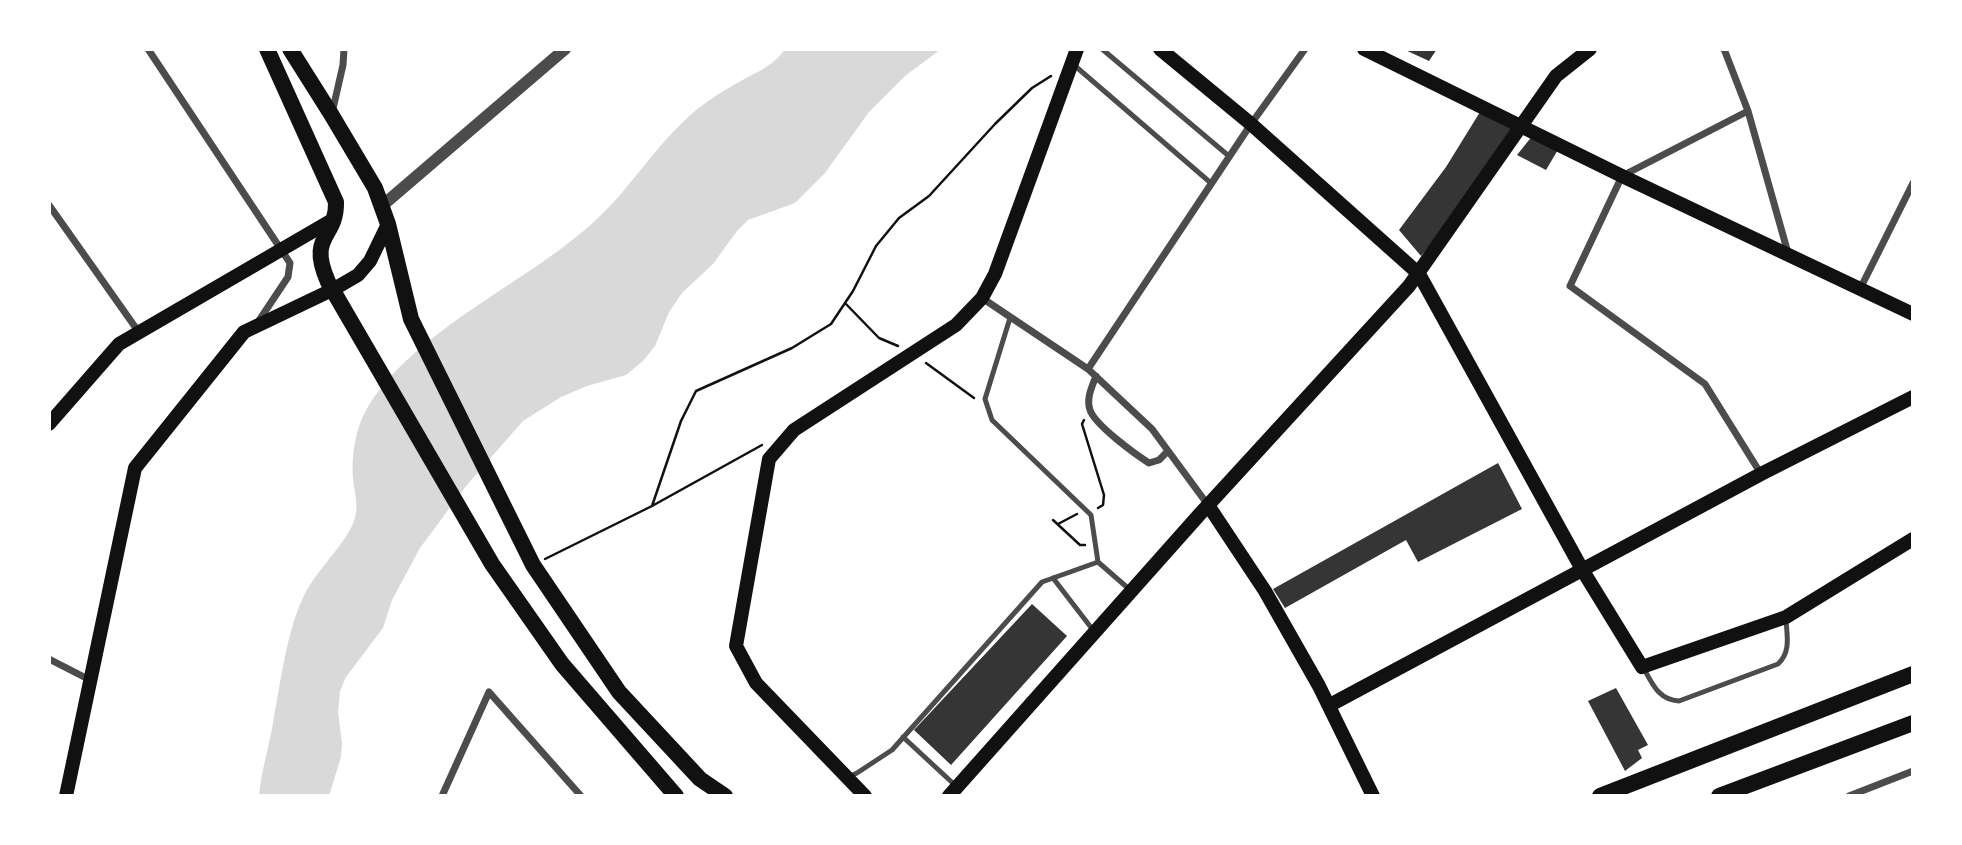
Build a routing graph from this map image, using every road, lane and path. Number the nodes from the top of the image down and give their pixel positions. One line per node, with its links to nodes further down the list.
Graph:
1 (148, 49): 25 (street)
2 (267, 49): 23 (main road)
3 (290, 49): 14 (main road)
4 (344, 49): 14 (street)
5 (565, 49): 22 (street)
6 (1102, 49): 17 (lane)
7 (1160, 49): 15 (main road)
8 (1305, 49): 15 (street)
9 (1364, 49): 16 (main road)
10 (1590, 49): 16 (main road)
11 (1724, 49): 13 (street)
12 (1074, 56): 20 (lane); 30 (main road); 31 (path)
13 (1748, 111): 18 (street); 26 (street)
14 (331, 114): 22 (main road)
15 (1251, 124): 17 (street); 27 (main road)
16 (1521, 127): 18 (main road); 27 (main road)
17 (1230, 157): 20 (street)
18 (1622, 176): 26 (main road); 45 (street)
19 (1913, 183): 29 (street)
20 (1212, 184): 37 (street)
21 (49, 205): 35 (street)
22 (383, 205): 24 (main road)
23 (334, 219): 25 (main road); 28 (main road)
24 (388, 224): 28 (main road); 74 (main road)
25 (281, 248): 34 (street); 35 (main road)
26 (1789, 257): 29 (main road)
27 (1419, 274): 46 (main road); 55 (main road)
28 (334, 289): 34 (main road); 73 (main road)
29 (1859, 289): 32 (main road)
30 (982, 299): 33 (street); 36 (main road)
31 (845, 303): 36 (path); 47 (path)
32 (1913, 314)
33 (1010, 318): 37 (street); 40 (lane)
34 (256, 326): 63 (main road)
35 (138, 331): 42 (main road)
36 (915, 351): 40 (path); 43 (main road)
37 (1088, 369): 38 (street)
38 (1096, 376): 41 (street); 44 (street)
39 (1913, 397): 45 (main road)
40 (988, 409): 48 (lane)
41 (1090, 411): 44 (street); 48 (path)
42 (49, 424)
43 (784, 442): 47 (path); 68 (main road)
44 (1168, 451): 46 (street)
45 (1761, 474): 55 (main road)
46 (1208, 505): 57 (main road); 64 (main road)
47 (652, 506): 53 (path)
48 (1087, 511): 50 (path); 52 (lane)
49 (1053, 520): 50 (path)
50 (1058, 524): 52 (path)
51 (1913, 539): 58 (main road)
52 (1095, 544): 54 (lane)
53 (561, 550)
54 (1098, 562): 56 (lane); 57 (lane)
55 (1583, 571): 61 (main road); 64 (main road)
56 (1053, 578): 59 (lane); 66 (lane)
57 (1132, 591): 59 (main road)
58 (1786, 617): 61 (main road); 61 (lane)
59 (1095, 632): 69 (main road)
60 (49, 659): 63 (street)
61 (1642, 667)
62 (1913, 674): 77 (main road)
63 (91, 680): 70 (main road)
64 (1330, 705): 76 (main road)
65 (1913, 723): 78 (main road)
66 (903, 737): 68 (lane); 69 (lane)
67 (1913, 771): 79 (street)
68 (847, 777): 75 (main road)
69 (953, 791)
70 (66, 796)
71 (442, 796): 72 (street)
72 (581, 796)
73 (676, 796)
74 (725, 796)
75 (865, 796)
76 (1373, 796)
77 (1600, 796)
78 (1719, 796)
79 (1849, 796)

